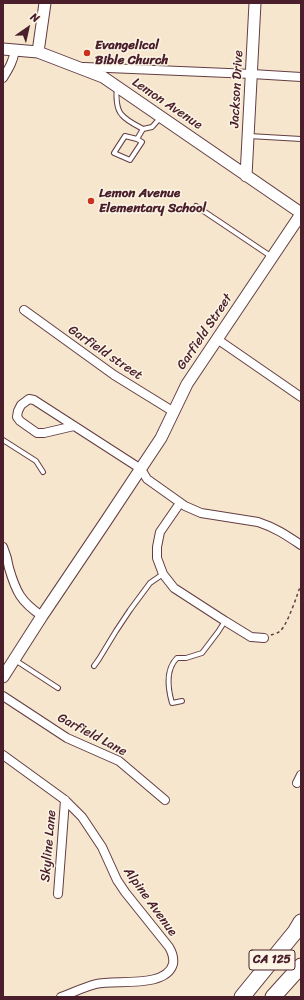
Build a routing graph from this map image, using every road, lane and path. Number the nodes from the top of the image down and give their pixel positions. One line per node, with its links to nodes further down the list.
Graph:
1 (45, 3): 5 (street)
2 (255, 3): 7 (street, Jackson Drive)
3 (3, 49): 4 (street, Lemon Avenue)
4 (15, 50): 5 (street, Lemon Avenue); 9 (street)
5 (38, 52): 6 (street, Lemon Avenue)
6 (77, 67): 7 (street); 10 (street, Lemon Avenue)
7 (252, 74): 8 (street); 13 (street, Jackson Drive)
8 (301, 77)
9 (3, 78)
10 (117, 87): 11 (street, Lemon Avenue); 12 (lane)
11 (160, 117): 12 (lane); 16 (street, Lemon Avenue)
12 (143, 129): 14 (lane)
13 (248, 136): 15 (lane); 16 (street, Jackson Drive)
14 (137, 139): 14 (lane)
15 (301, 139)
16 (246, 176): 18 (street, Lemon Avenue)
17 (196, 206): 19 (lane)
18 (301, 214): 19 (street, Garfield Street)
19 (272, 257): 21 (street, Garfield Street)
20 (24, 310): 23 (street, Garfield street)
21 (217, 339): 22 (street); 23 (street, Garfield Street)
22 (301, 397)
23 (174, 412): 26 (street, Garfield Street)
24 (74, 426): 24 (street); 26 (street)
25 (3, 440): 27 (lane)
26 (141, 469): 28 (street); 33 (street, Garfield Street)
27 (43, 472)
28 (180, 502): 29 (street); 31 (street)
29 (301, 545)
30 (3, 547): 33 (street)
31 (163, 574): 34 (street); 37 (lane)
32 (301, 584): 35 (path)
33 (42, 616): 36 (street, Garfield Street)
34 (224, 621): 35 (street); 41 (lane)
35 (264, 638)
36 (15, 659): 38 (street, Garfield Street); 39 (lane)
37 (94, 666)
38 (3, 677)
39 (58, 688)
40 (3, 696): 46 (street, Garfield Lane)
41 (182, 701)
42 (3, 755): 45 (street, Alpine Avenue)
43 (301, 775): 44 (street)
44 (297, 783)
45 (65, 800): 47 (street, Skyline Lane); 50 (street, Alpine Avenue)
46 (165, 800)
47 (58, 894)
48 (301, 922): 51 (highway, CA 125)
49 (301, 966): 52 (highway, CA 125)
50 (61, 997)
51 (242, 997)
52 (273, 997)

